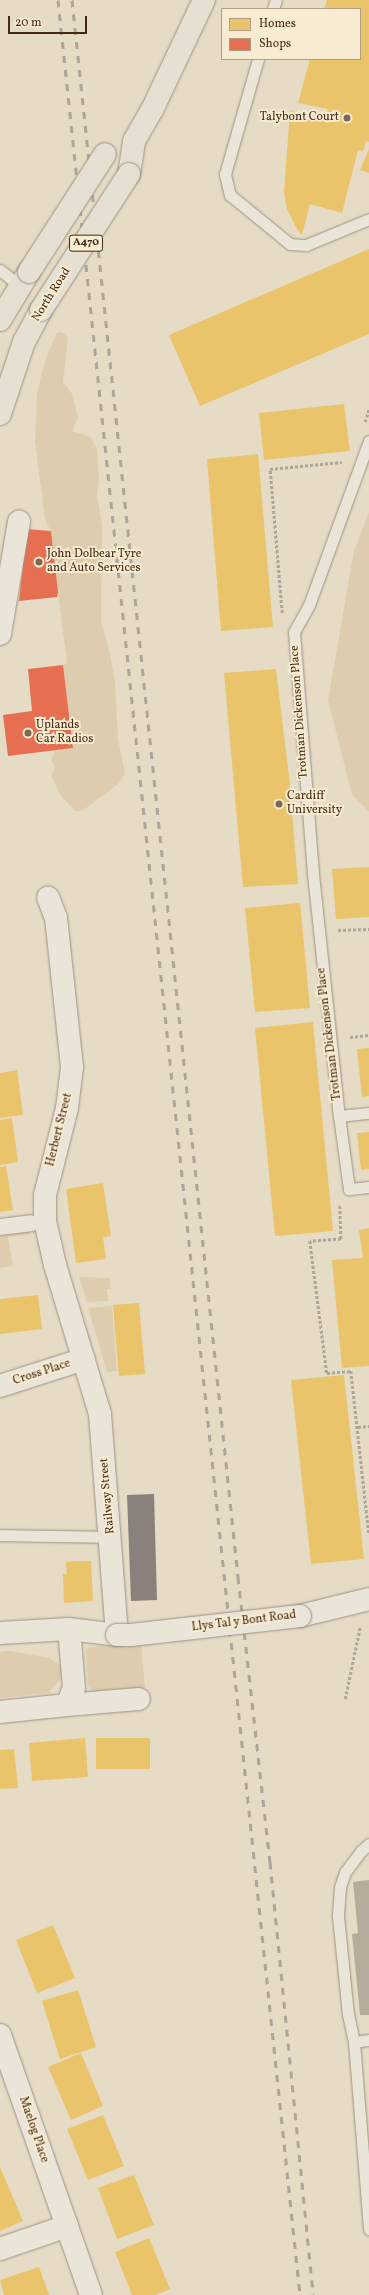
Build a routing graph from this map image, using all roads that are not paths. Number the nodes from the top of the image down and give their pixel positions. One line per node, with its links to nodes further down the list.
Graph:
1 (204, 0): 3 (main road, North Road / A470)
2 (258, 60): 4 (lane)
3 (134, 141): 6 (main road, A470, bridge); 8 (main road, North Road / A470, bridge)
4 (369, 220)
5 (0, 270): 6 (lane)
6 (25, 279): 7 (main road, A470)
7 (0, 320)
8 (0, 414)
9 (369, 441): 14 (lane, Trotman Dickenson Place)
10 (19, 522): 11 (street)
11 (1, 620)
12 (48, 897): 18 (street, Herbert Street)
13 (369, 1113): 14 (lane, Trotman Dickenson Place)
14 (339, 1116): 15 (lane, Trotman Dickenson Place)
15 (369, 1186)
16 (31, 1223): 17 (street)
17 (0, 1227)
18 (84, 1359): 19 (street, Cross Place); 21 (street, Railway Street)
19 (0, 1386)
20 (0, 1535): 21 (lane)
21 (111, 1537): 25 (street, Railway Street)
22 (368, 1600): 25 (street, Llys Tal y Bont Road, bridge)
23 (69, 1629): 24 (street, Llys Tal y Bont Road); 25 (street, Llys Tal y Bont Road); 27 (street)
24 (0, 1633)
25 (117, 1635)
26 (139, 1699): 27 (street)
27 (67, 1706): 28 (street)
28 (0, 1712)
29 (369, 1844): 32 (lane)
30 (0, 2035): 33 (street, Maelog Place)
31 (369, 2040): 32 (lane)
32 (354, 2042): 34 (lane)
33 (67, 2226): 35 (street); 36 (street, Maelog Place)
34 (369, 2229)
35 (0, 2249)
36 (91, 2295)

